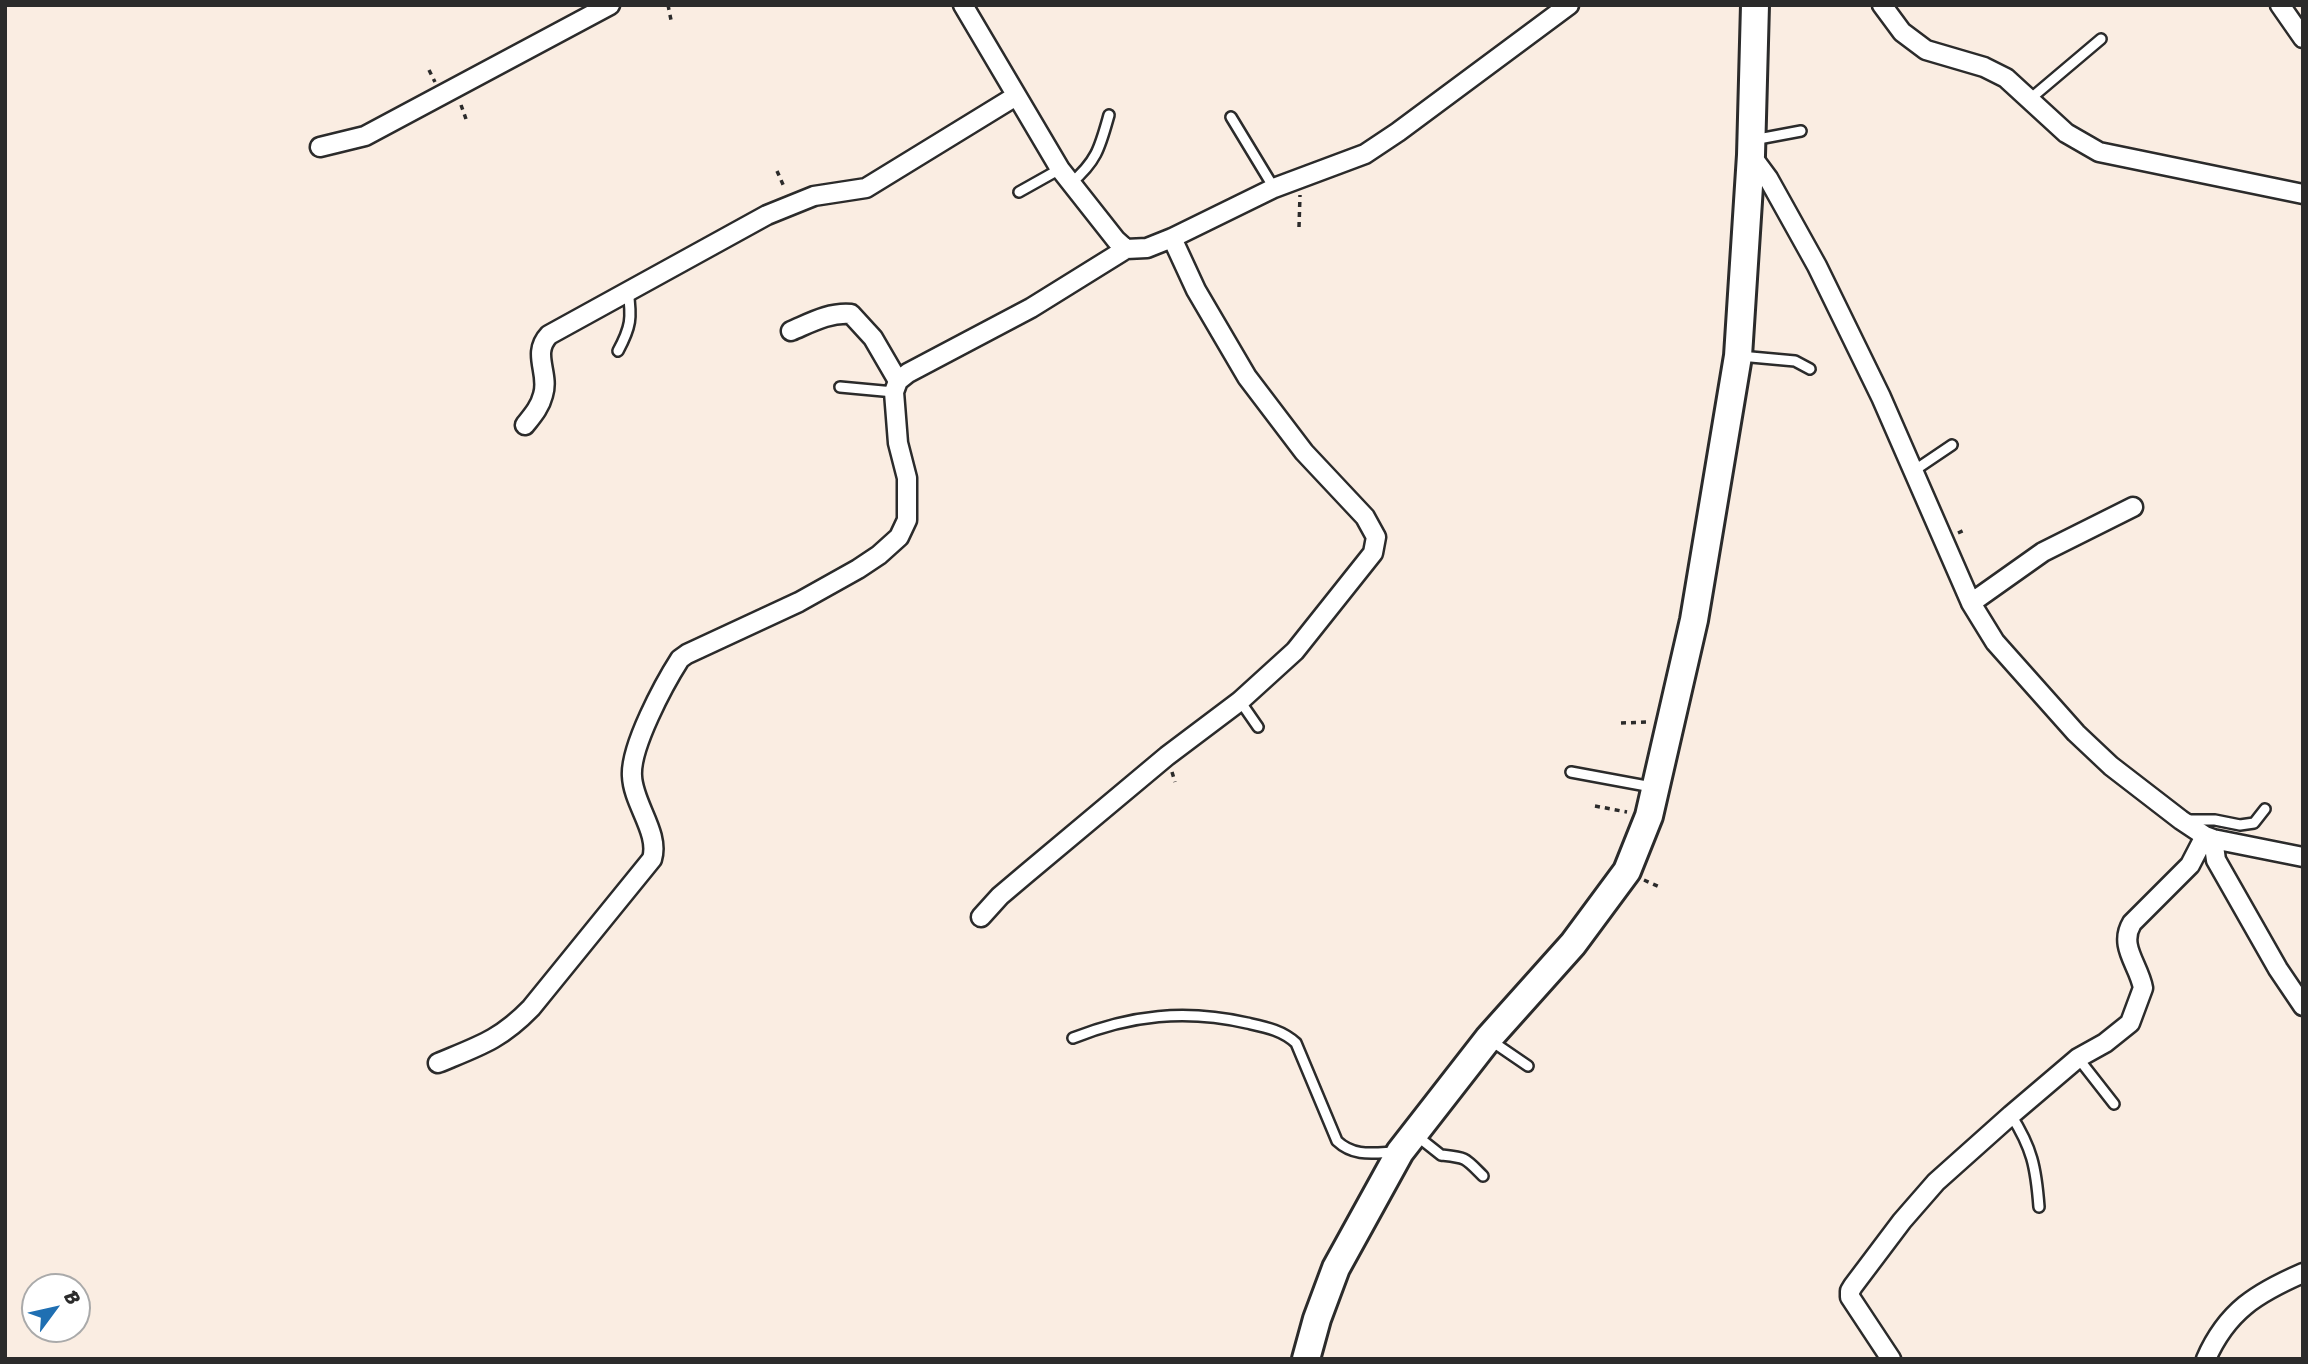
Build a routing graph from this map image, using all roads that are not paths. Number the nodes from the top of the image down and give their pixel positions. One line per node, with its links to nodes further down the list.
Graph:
1 (610, 5): 14 (street)
2 (963, 5): 9 (street)
3 (1569, 5): 17 (street)
4 (1755, 5): 15 (street)
5 (1882, 5): 10 (street)
6 (2280, 5): 7 (street)
7 (2303, 38)
8 (2101, 39): 10 (lane)
9 (1016, 96): 16 (street); 22 (street)
10 (2030, 99): 19 (street)
11 (1109, 115): 16 (lane)
12 (1231, 117): 17 (lane)
13 (1801, 131): 15 (lane)
14 (320, 147)
15 (1751, 148): 25 (street); 31 (street)
16 (1066, 176): 18 (lane); 21 (street)
17 (1273, 188): 20 (street)
18 (1019, 192)
19 (2303, 194)
20 (1172, 238): 21 (street); 34 (street)
21 (1126, 248): 28 (street)
22 (627, 290): 24 (lane); 29 (street)
23 (791, 331): 28 (street)
24 (618, 351)
25 (1738, 356): 26 (lane); 37 (street)
26 (1810, 369)
27 (840, 387): 28 (lane)
28 (896, 387): 47 (street)
29 (525, 425)
30 (1952, 445): 31 (lane)
31 (1912, 472): 33 (street)
32 (2133, 507): 33 (street)
33 (1971, 603): 39 (street)
34 (1240, 702): 35 (lane); 42 (street)
35 (1258, 727)
36 (1571, 772): 37 (lane)
37 (1657, 788): 45 (street)
38 (2265, 809): 39 (lane)
39 (2181, 820): 40 (street)
40 (2209, 837): 41 (street); 43 (street); 46 (street)
41 (2303, 857)
42 (981, 917)
43 (2303, 1006)
44 (1073, 1038): 51 (lane)
45 (1488, 1039): 48 (lane); 51 (street)
46 (2078, 1058): 49 (lane); 50 (street)
47 (438, 1063)
48 (1528, 1066)
49 (2114, 1104)
50 (2011, 1115): 53 (lane); 56 (street)
51 (1406, 1142): 52 (lane); 55 (street)
52 (1483, 1176)
53 (2039, 1207)
54 (2303, 1273): 57 (street)
55 (1306, 1359)
56 (1891, 1359)
57 (2206, 1359)

